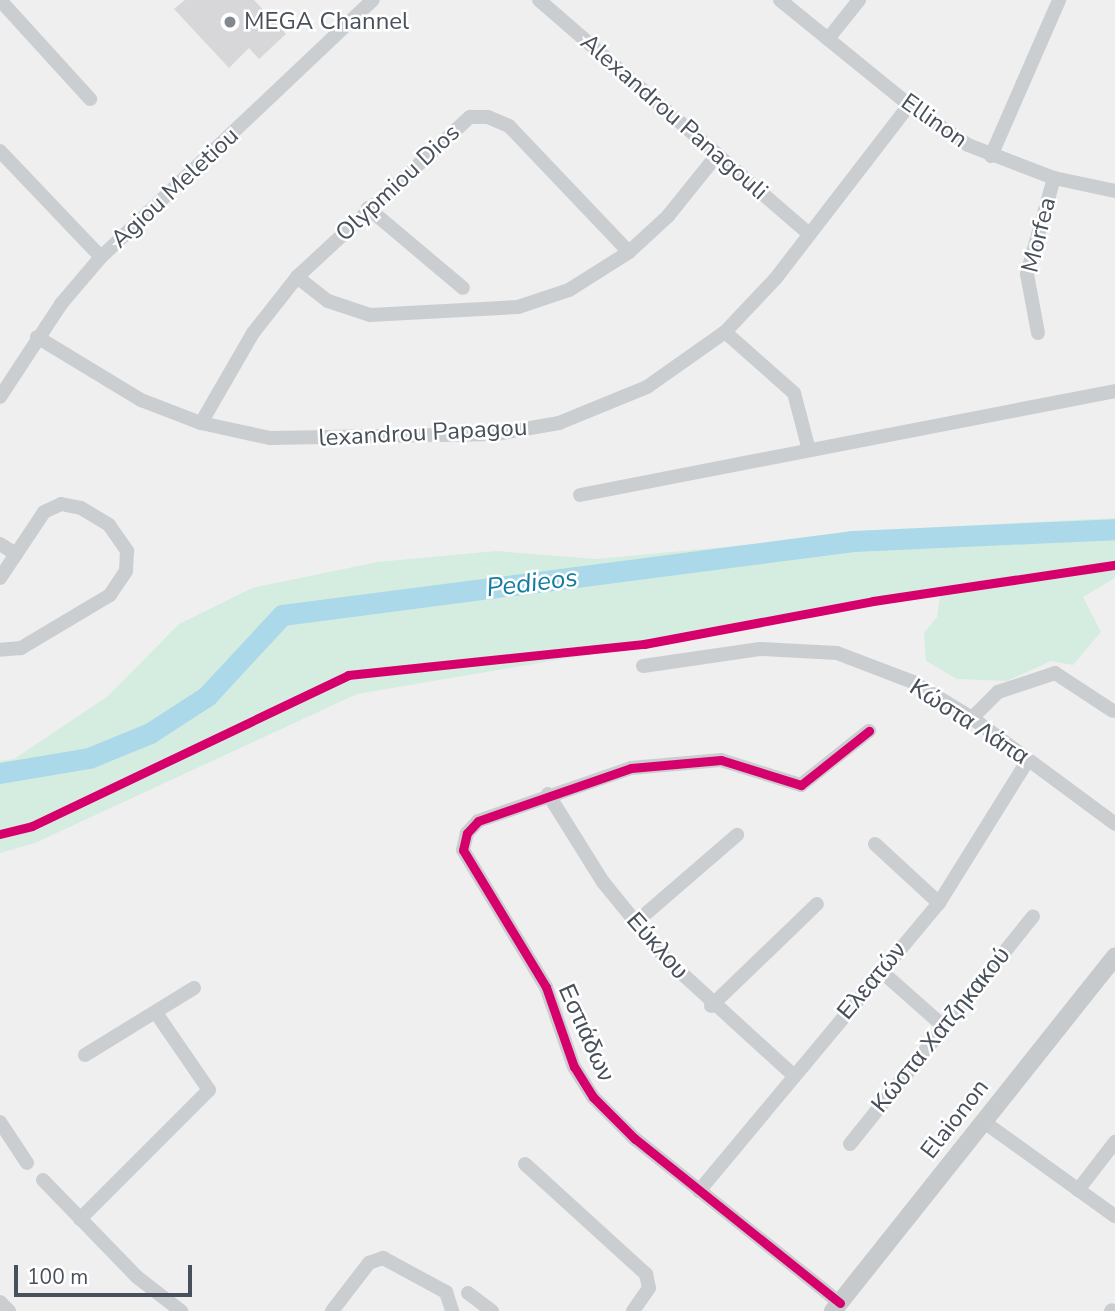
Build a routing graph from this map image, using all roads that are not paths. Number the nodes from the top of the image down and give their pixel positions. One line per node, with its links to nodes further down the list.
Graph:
1 (0, 0): 8 (street)
2 (373, 0): 18 (street, Agiou Meletiou)
3 (539, 0): 11 (street, Alexandrou Panagouli)
4 (780, 0): 7 (street, Ellinon)
5 (859, 0): 7 (street)
6 (1059, 0): 12 (street)
7 (828, 38): 9 (street, Ellinon)
8 (90, 99)
9 (909, 105): 12 (street, Ellinon); 16 (street, lexandrou Papagou)
10 (0, 151): 18 (street)
11 (717, 155): 16 (street, Alexandrou Panagouli); 17 (street)
12 (991, 156): 13 (street, Ellinon)
13 (1054, 178): 14 (street, Ellinon); 22 (street, Morfea)
14 (1115, 191)
15 (368, 208): 17 (street, Olypmiou Dios); 19 (street, Olypmiou Dios); 20 (street)
16 (809, 234): 21 (street, lexandrou Papagou)
17 (629, 252): 19 (street)
18 (101, 257): 23 (street, Agiou Meletiou)
19 (297, 277): 26 (street, Olypmiou Dios)
20 (463, 288)
21 (725, 332): 26 (street, lexandrou Papagou); 27 (street)
22 (1038, 333)
23 (37, 337): 25 (street, Agiou Meletiou); 26 (street, lexandrou Papagou)
24 (1115, 391): 27 (street)
25 (0, 397)
26 (201, 423)
27 (809, 450): 28 (street)
28 (580, 495)
29 (0, 544): 30 (street)
30 (16, 554): 31 (street); 32 (street)
31 (0, 578)
32 (0, 650)
33 (643, 666): 35 (street, Κώστα Λάπα)
34 (1113, 711): 35 (street)
35 (972, 718): 37 (street, Κώστα Λάπα)
36 (869, 731): 38 (street, Εστιάδων)
37 (1028, 760): 39 (street, Κώστα Λάπα); 42 (street, Ελεατών)
38 (548, 794): 45 (street, Εύκλου); 62 (street, Εστιάδων)
39 (1115, 824)
40 (737, 835): 45 (street)
41 (875, 844): 42 (street)
42 (939, 903): 47 (street, Ελεατών)
43 (817, 904): 49 (street)
44 (1032, 916): 51 (street, Κώστα Χατζηκακού)
45 (635, 923): 49 (street, Εύκλου)
46 (1115, 957): 55 (main road, Elaionon)
47 (881, 971): 51 (street); 53 (street, Ελεατών)
48 (194, 988): 50 (street)
49 (711, 1006): 53 (street, Εύκλου)
50 (156, 1013): 52 (street); 64 (street)
51 (942, 1025): 57 (street, Κώστα Χατζηκακού)
52 (85, 1055)
53 (793, 1075): 62 (street, Ελεατών)
54 (0, 1122): 58 (street)
55 (984, 1122): 61 (street); 67 (main road, Elaionon)
56 (1115, 1142): 61 (street)
57 (850, 1144)
58 (27, 1163)
59 (525, 1164): 73 (street)
60 (43, 1180): 64 (street)
61 (1078, 1190): 63 (street)
62 (699, 1191): 67 (street, Εστιάδων)
63 (1115, 1216)
64 (80, 1219): 70 (street)
65 (468, 1293): 72 (street)
66 (0, 1302): 69 (street)
67 (837, 1307)
68 (453, 1309): 71 (street)
69 (9, 1311)
70 (181, 1311)
71 (332, 1311)
72 (492, 1311)
73 (633, 1311)

